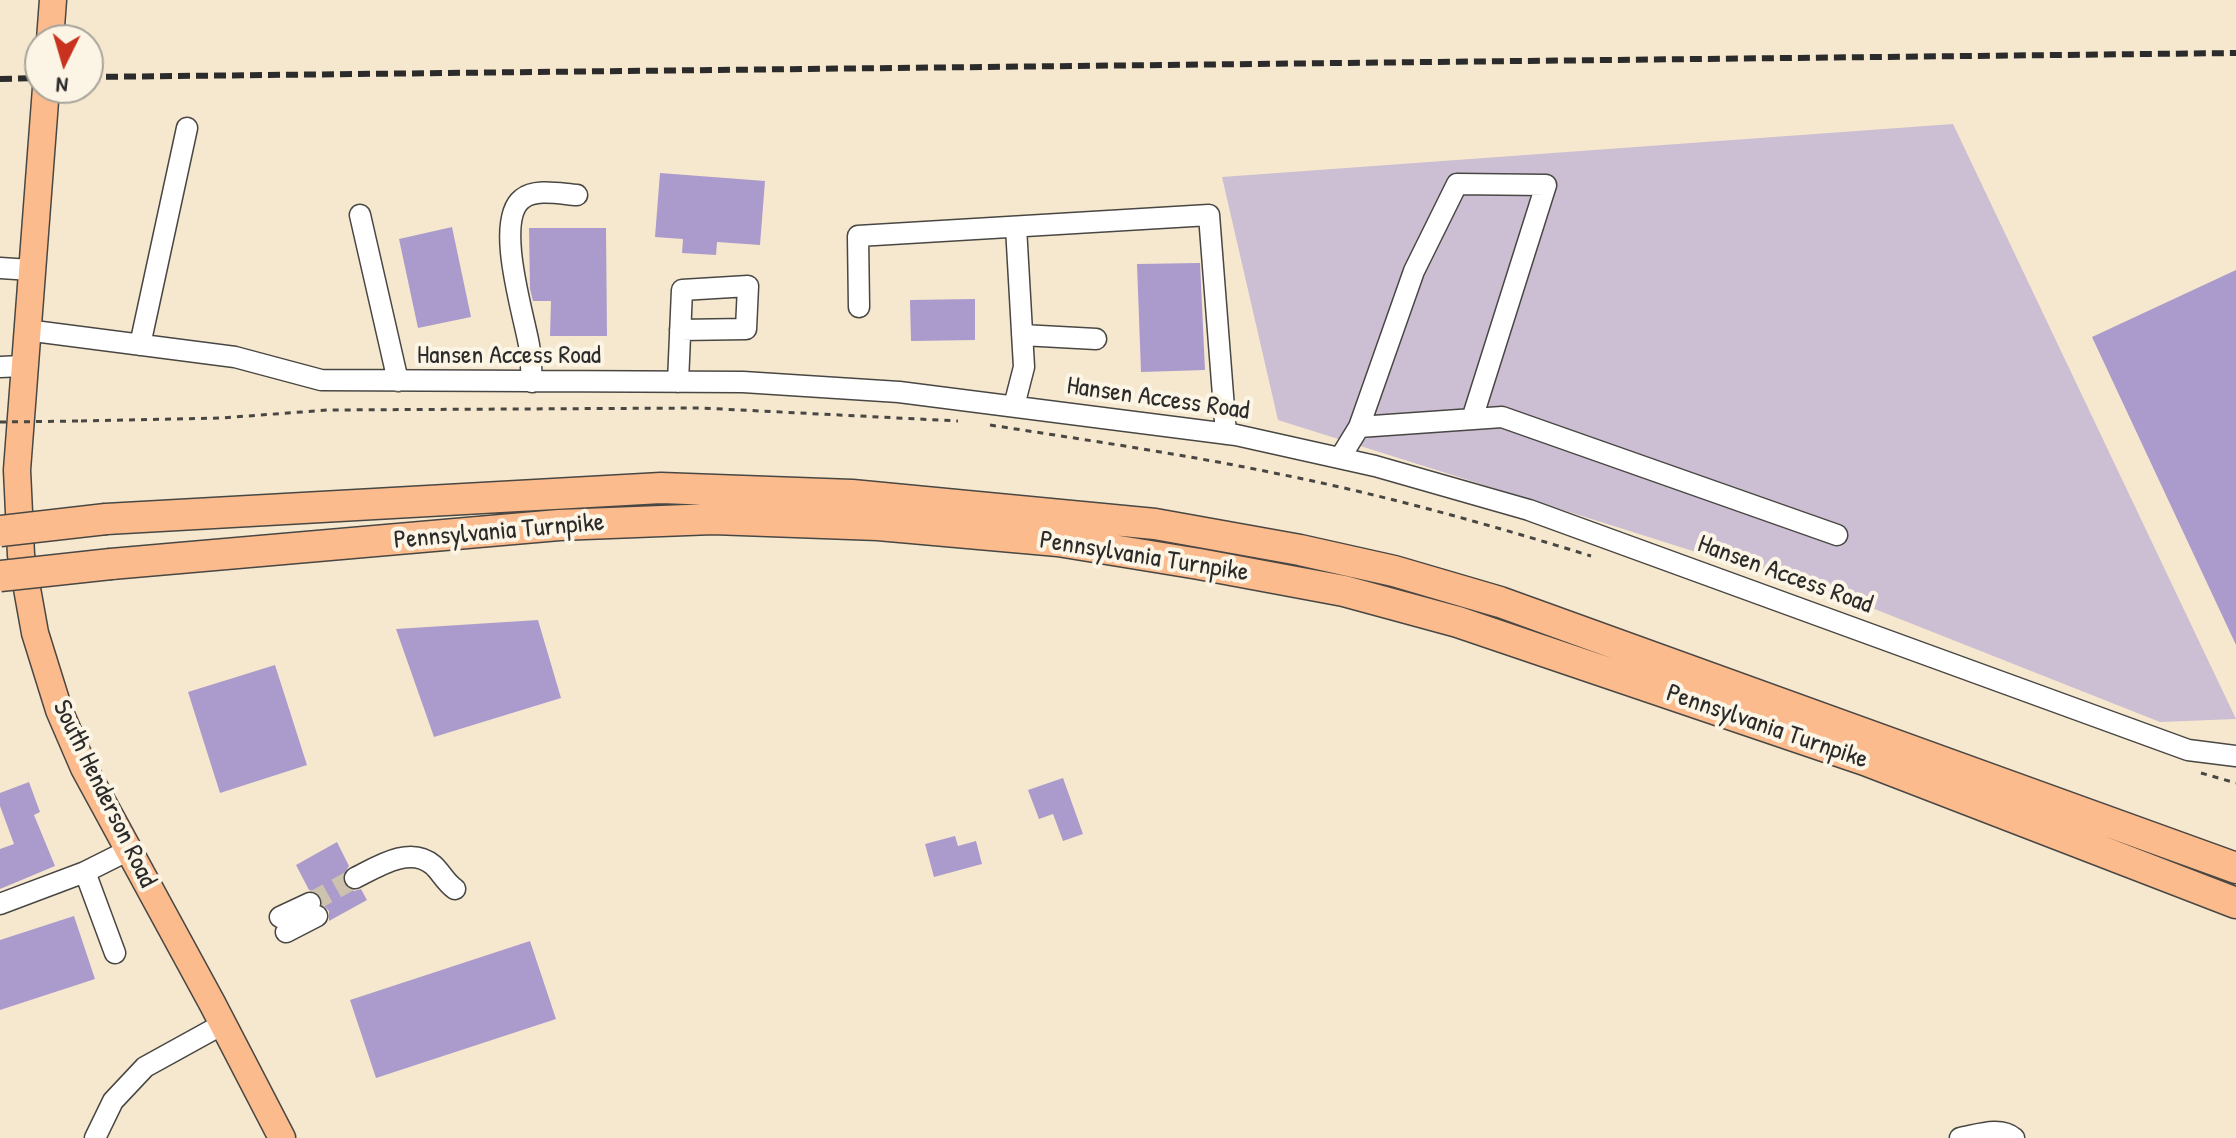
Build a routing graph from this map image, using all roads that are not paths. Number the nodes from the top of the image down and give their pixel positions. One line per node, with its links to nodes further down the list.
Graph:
1 (53, 0): 2 (main road)
2 (51, 24)
3 (45, 104): 9 (main road, South Henderson Road)
4 (187, 128): 15 (street)
5 (577, 195): 18 (street)
6 (360, 215): 17 (street)
7 (1016, 227): 10 (street); 13 (street); 23 (street)
8 (0, 268): 9 (street)
9 (31, 270): 11 (main road, South Henderson Road)
10 (859, 307)
11 (26, 330): 15 (street, Hansen Access Road); 16 (main road, South Henderson Road)
12 (680, 330): 19 (street)
13 (1022, 335): 14 (street); 20 (street)
14 (1096, 339)
15 (140, 345): 17 (street, Hansen Access Road)
16 (12, 366): 29 (main road, South Henderson Road)
17 (398, 381): 18 (street, Hansen Access Road)
18 (532, 382): 19 (street, Hansen Access Road)
19 (678, 382): 20 (street, Hansen Access Road)
20 (1014, 406): 23 (street, Hansen Access Road)
21 (1472, 419): 22 (street); 22 (street); 26 (street)
22 (1359, 427): 24 (street)
23 (1226, 434): 24 (street, Hansen Access Road)
24 (1340, 458): 28 (street, Hansen Access Road)
25 (0, 531): 30 (highway, Pennsylvania Turnpike, bridge)
26 (1837, 535)
27 (0, 576): 34 (highway, Pennsylvania Turnpike, bridge)
28 (2236, 756)
29 (129, 850): 31 (street); 39 (main road, South Henderson Road)
30 (2236, 868)
31 (85, 872): 35 (street); 38 (street)
32 (358, 884): 33 (street)
33 (455, 889)
34 (2236, 903)
35 (0, 904)
36 (313, 910): 37 (street)
37 (283, 925)
38 (115, 953)
39 (223, 1024): 40 (street); 41 (main road, South Henderson Road)
40 (95, 1138)
41 (282, 1138)
42 (1960, 1138): 43 (street)
43 (2014, 1138)

